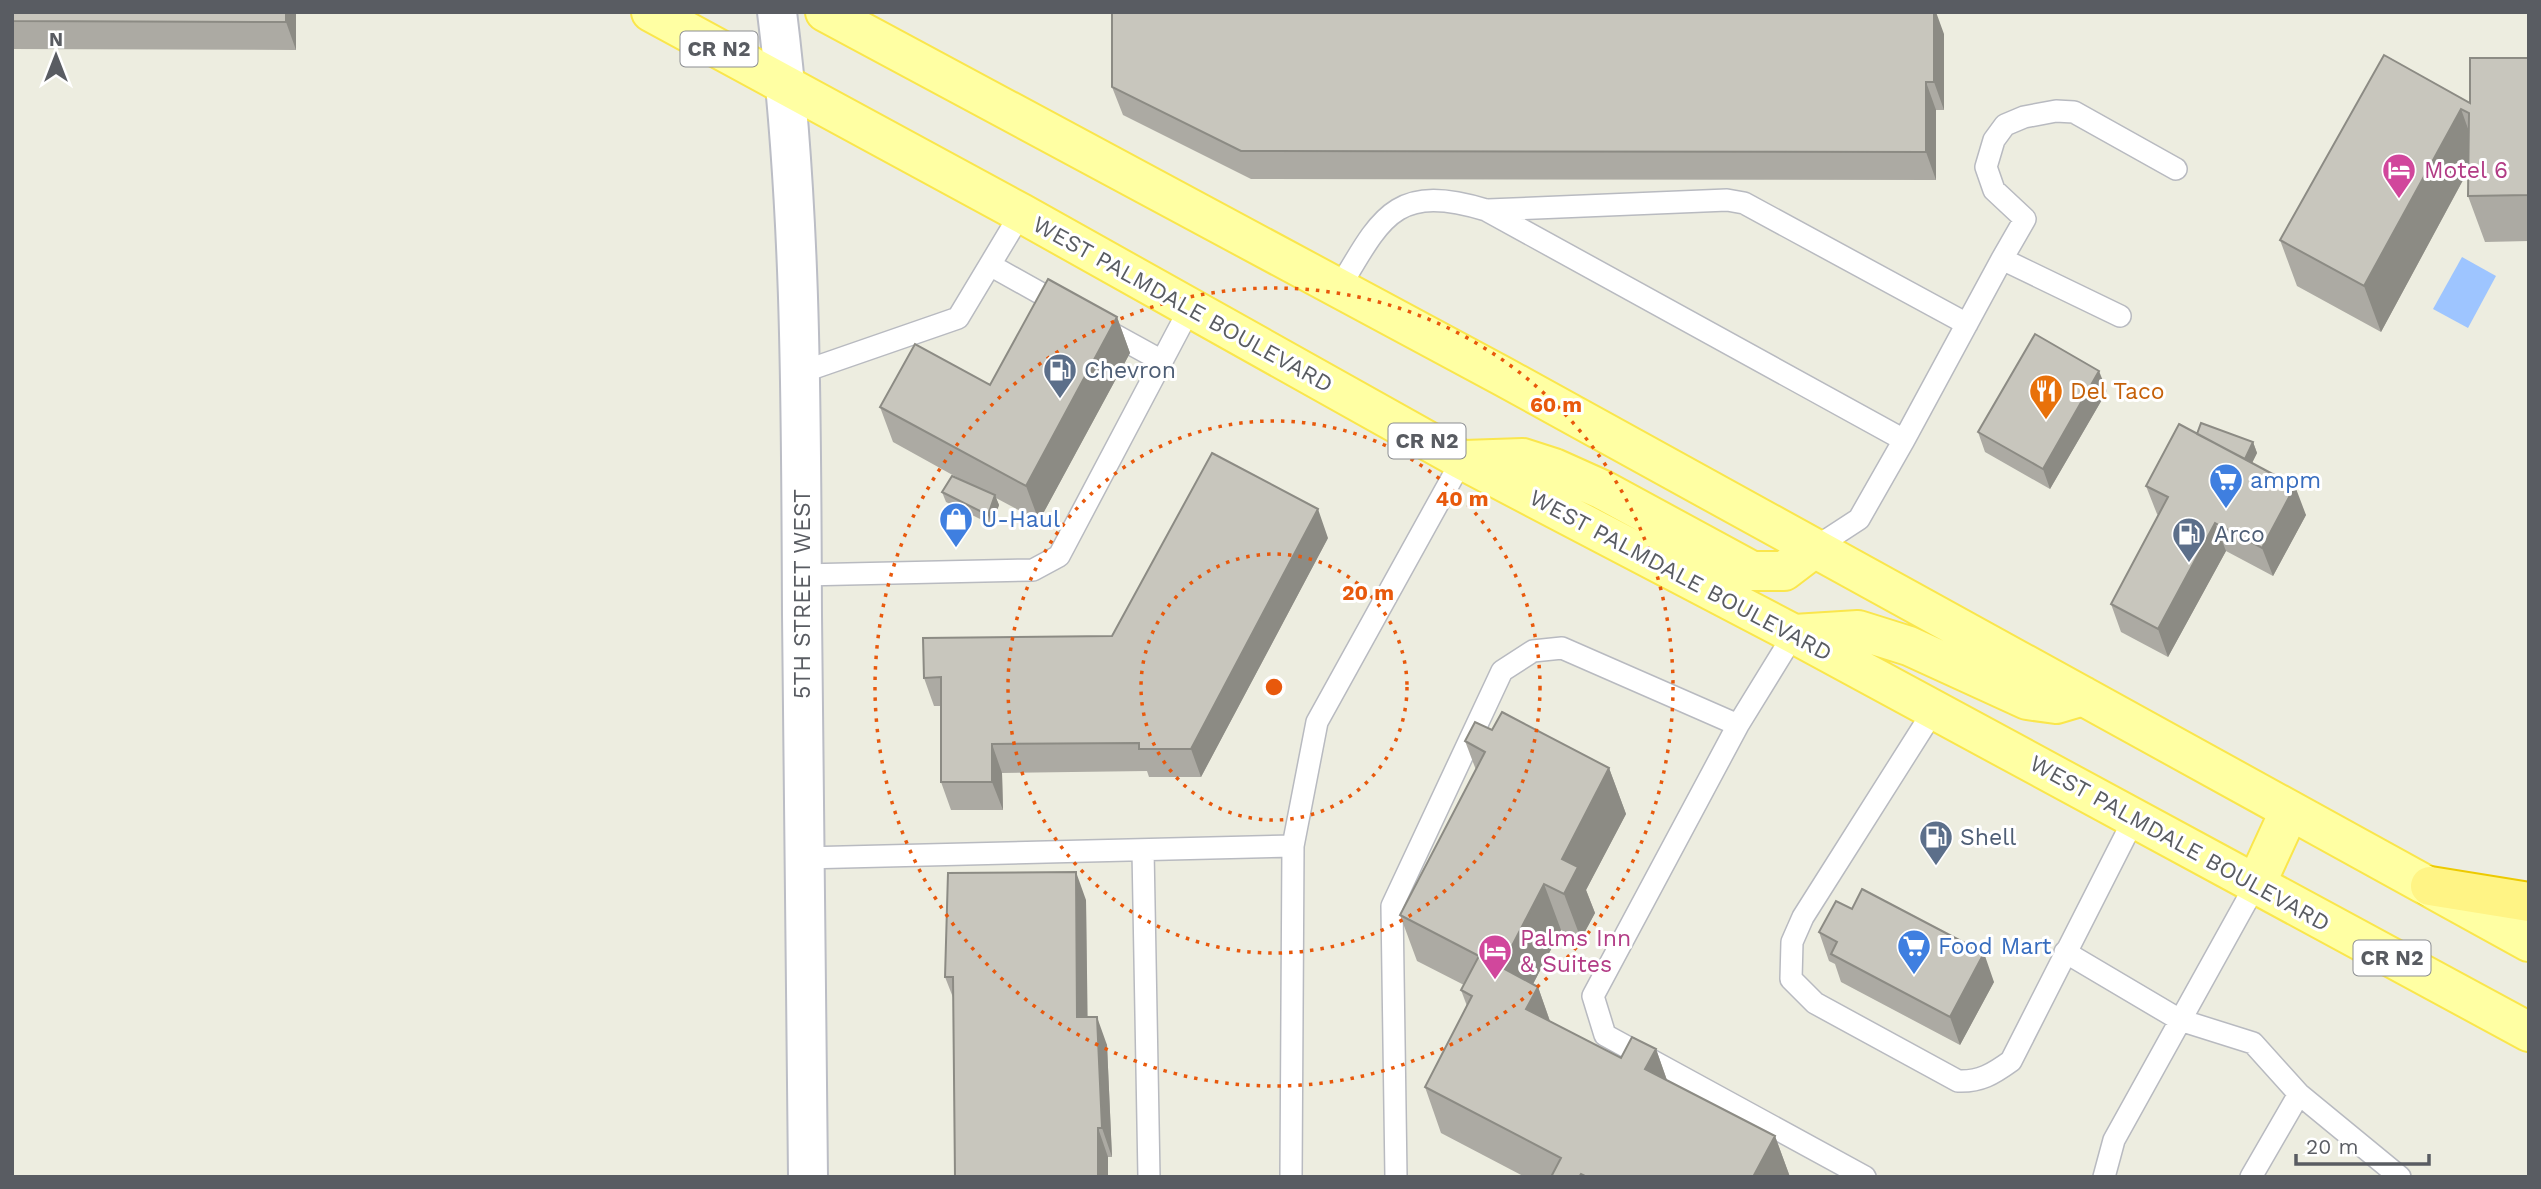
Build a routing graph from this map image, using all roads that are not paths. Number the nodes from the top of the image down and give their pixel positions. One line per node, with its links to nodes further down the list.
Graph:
1 (651, 12): 4 (main road, WEST PALMDALE BOULEVARD / CR N2)
2 (777, 12): 4 (street, 5TH STREET WEST)
3 (825, 12): 10 (main road)
4 (786, 86): 7 (main road, WEST PALMDALE BOULEVARD / CR N2); 15 (street, 5TH STREET WEST)
5 (2176, 169): 8 (lane)
6 (1486, 210): 10 (lane); 13 (lane); 16 (lane)
7 (1021, 213): 9 (lane); 11 (main road, WEST PALMDALE BOULEVARD / CR N2)
8 (2002, 258): 12 (lane); 13 (lane)
9 (990, 265): 14 (lane); 15 (lane)
10 (1338, 290): 18 (main road)
11 (1190, 308): 14 (lane); 17 (main road, WEST PALMDALE BOULEVARD / CR N2)
12 (2120, 316)
13 (1967, 324): 16 (lane)
14 (1162, 361): 19 (lane)
15 (802, 372): 19 (street, 5TH STREET WEST)
16 (1904, 440): 18 (lane)
17 (1462, 460): 18 (main road); 20 (main road, WEST PALMDALE BOULEVARD / CR N2); 26 (lane)
18 (1813, 549): 21 (main road)
19 (802, 575): 28 (street, 5TH STREET WEST)
20 (1794, 634): 21 (main road); 22 (main road, WEST PALMDALE BOULEVARD / CR N2); 23 (lane)
21 (2083, 696): 24 (main road)
22 (1934, 710): 25 (main road, WEST PALMDALE BOULEVARD / CR N2); 33 (lane)
23 (1738, 724): 40 (lane); 41 (lane)
24 (2290, 810): 29 (main road); 30 (main road)
25 (2135, 817): 29 (main road, WEST PALMDALE BOULEVARD / CR N2); 33 (lane)
26 (1293, 846): 27 (lane); 39 (lane)
27 (1143, 850): 28 (lane); 38 (lane)
28 (803, 858): 37 (street, 5TH STREET WEST)
29 (2256, 884): 34 (lane); 35 (main road, WEST PALMDALE BOULEVARD / CR N2)
30 (2430, 886): 31 (highway); 32 (main road)
31 (2529, 902)
32 (2529, 942)
33 (2065, 952): 34 (lane)
34 (2180, 1020): 36 (lane); 42 (lane)
35 (2529, 1032)
36 (2299, 1094): 43 (lane); 44 (lane)
37 (808, 1177)
38 (1149, 1177)
39 (1291, 1177)
40 (1396, 1177)
41 (1865, 1177)
42 (2104, 1177)
43 (2251, 1177)
44 (2400, 1177)

